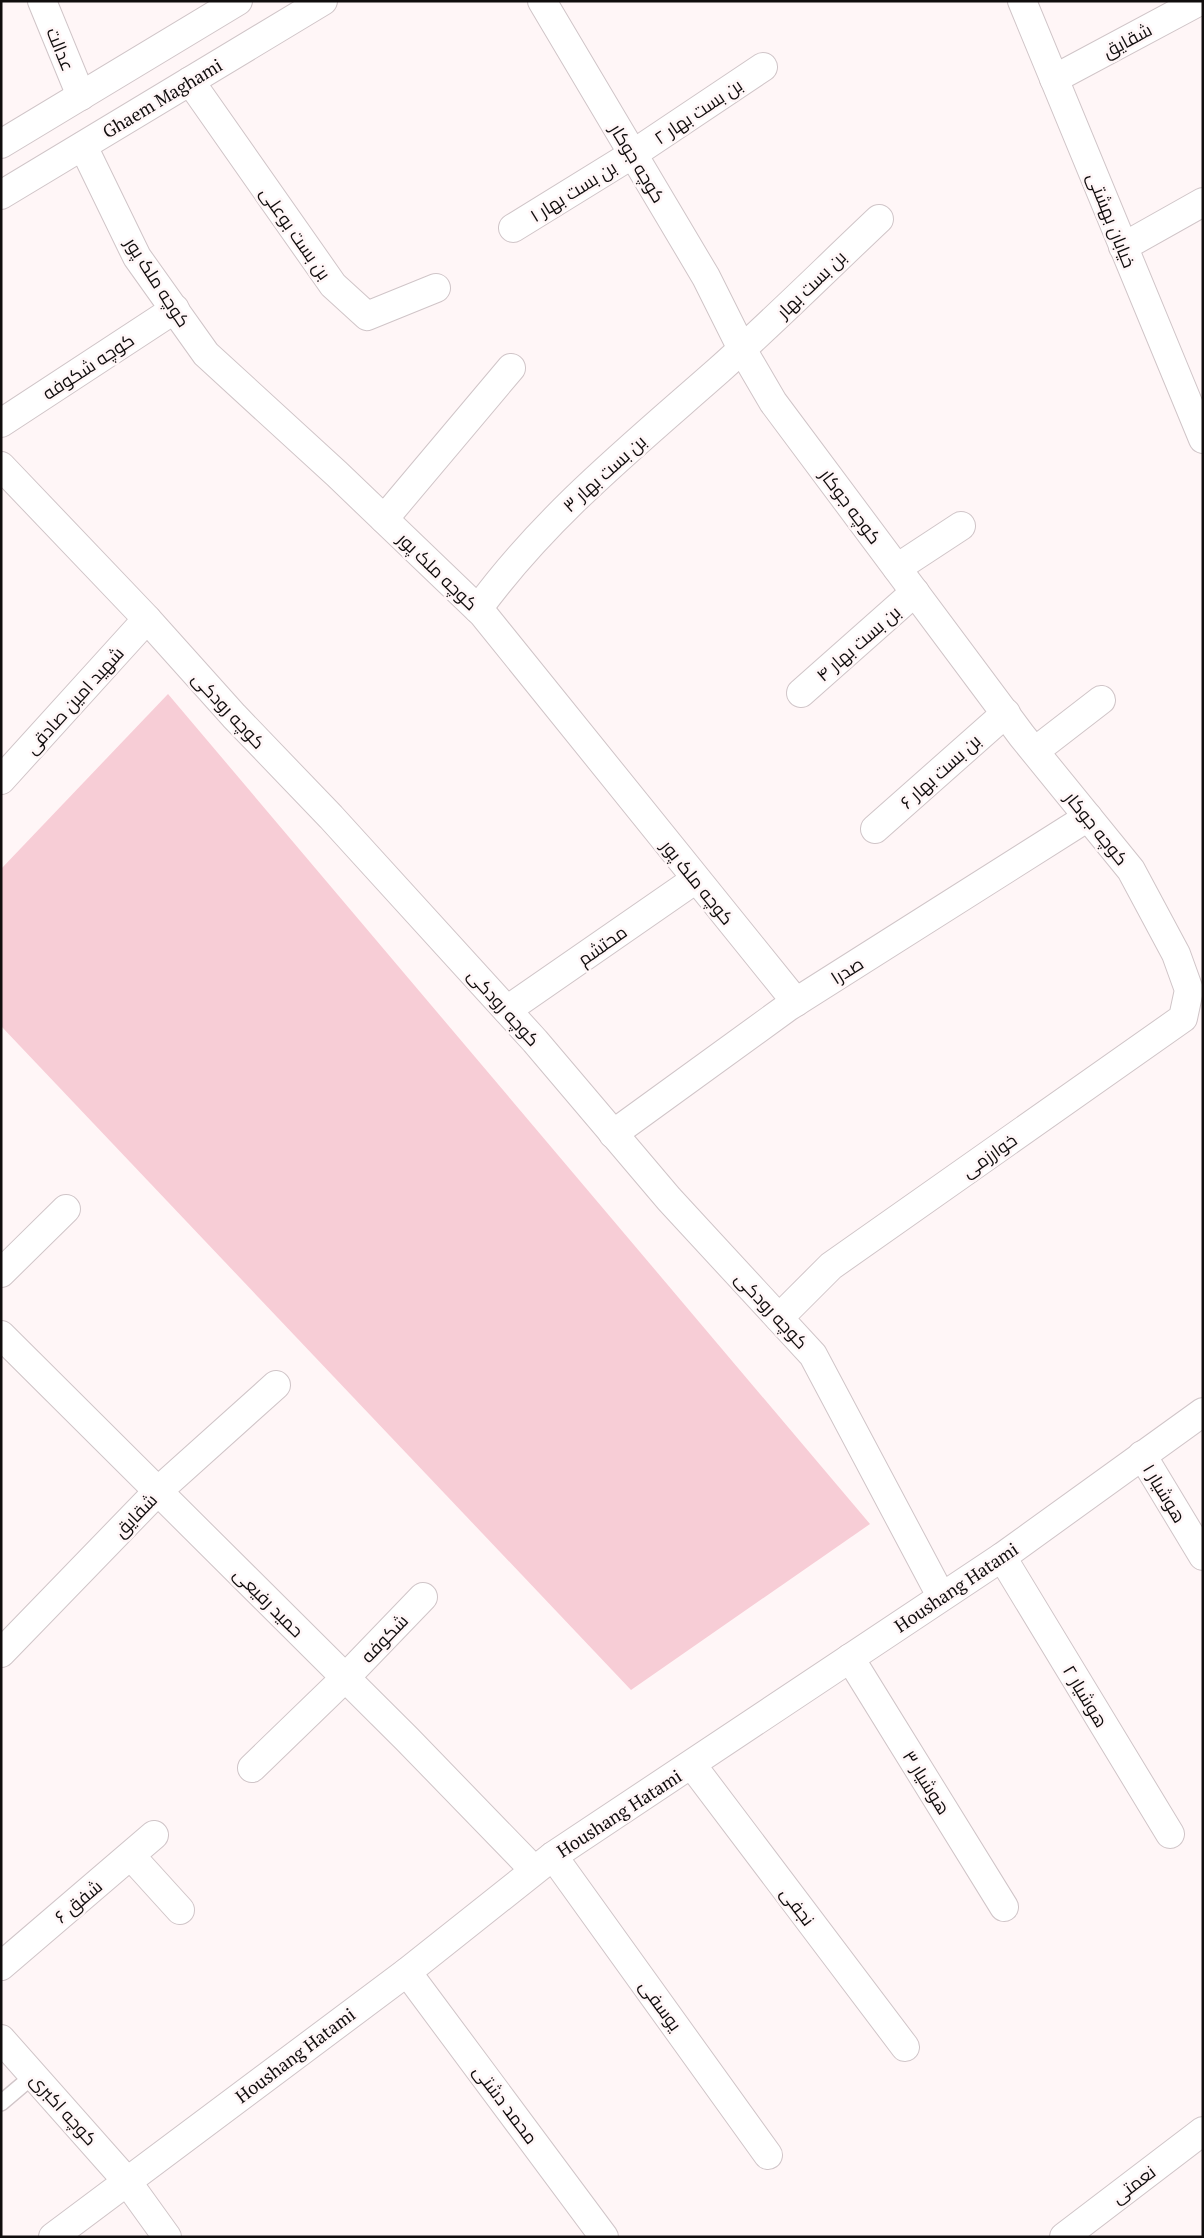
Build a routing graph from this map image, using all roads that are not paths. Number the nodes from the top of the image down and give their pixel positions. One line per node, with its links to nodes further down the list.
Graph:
1 (42, 1): 10 (street, عدالت)
2 (238, 1): 10 (street)
3 (324, 1): 9 (street, Ghaem Maghami)
4 (542, 1): 13 (street, کوچه جوکار)
5 (1022, 1): 8 (street, خیابان بهشتی)
6 (1200, 1): 8 (street, شقایق)
7 (763, 67): 13 (street, بن بست بهار ۲)
8 (1054, 78): 18 (street, خیابان بهشتی)
9 (190, 81): 12 (street, Ghaem Maghami); 19 (street, بن بست بوعلی)
10 (80, 96): 11 (street)
11 (1, 144)
12 (83, 146): 14 (street, Ghaem Maghami); 20 (street, کوچه ملک پور)
13 (633, 154): 17 (street, بن بست بهار ۱); 21 (street, کوچه جوکار)
14 (1, 195)
15 (1203, 202): 18 (street)
16 (879, 219): 21 (street, بن بست بهار)
17 (513, 228)
18 (1123, 247): 24 (street, خیابان بهشتی)
19 (436, 288)
20 (175, 309): 23 (street, کوچه شکوفه); 26 (street, کوچه ملک پور)
21 (742, 349): 28 (street, کوچه جوکار); 30 (street, بن بست بهار ۳)
22 (511, 368): 26 (street)
23 (1, 423)
24 (1203, 439)
25 (1, 466): 31 (street, کوچه رودکی)
26 (384, 519): 30 (street, کوچه ملک پور)
27 (961, 526): 28 (street)
28 (897, 568): 29 (street, کوچه جوکار)
29 (915, 592): 32 (street, بن بست بهار ۴); 34 (street, کوچه جوکار)
30 (478, 609): 39 (street, کوچه ملک پور)
31 (147, 619): 36 (street, شهید امین صادقی); 42 (street, کوچه رودکی)
32 (801, 693)
33 (1101, 700): 35 (street)
34 (1006, 713): 35 (street, کوچه جوکار); 38 (street, بن بست بهار ۶)
35 (1035, 751): 37 (street, کوچه جوکار)
36 (1, 780)
37 (1088, 817): 40 (street, کوچه جوکار); 41 (street, صدرا)
38 (875, 829)
39 (696, 879): 41 (street, کوچه ملک پور); 42 (street, محتشم)
40 (1188, 990): 46 (street, خوارزمی)
41 (796, 1002): 43 (street, صدرا)
42 (507, 1010): 43 (street, کوچه رودکی)
43 (613, 1134): 46 (street, کوچه رودکی)
44 (66, 1210): 45 (street)
45 (1, 1273)
46 (779, 1318): 54 (street, کوچه رودکی)
47 (1, 1335): 51 (street, حمید رفیعی)
48 (276, 1385): 51 (street, شقایق)
49 (1203, 1412): 50 (street, Houshang Hatami)
50 (1142, 1455): 52 (street, هوشیار ۱); 53 (street, Houshang Hatami)
51 (158, 1491): 56 (street, شقایق); 58 (street, حمید رفیعی)
52 (1203, 1556)
53 (1002, 1557): 54 (street, Houshang Hatami); 61 (street, هوشیار ۲)
54 (941, 1596): 57 (street, Houshang Hatami)
55 (423, 1598): 58 (street, شکوفه)
56 (1, 1653)
57 (850, 1658): 59 (street, Houshang Hatami); 65 (street, هوشیار ۳)
58 (345, 1678): 60 (street, شکوفه); 64 (street, حمید رفیعی)
59 (692, 1765): 64 (street, Houshang Hatami); 70 (street, نجفی)
60 (252, 1768)
61 (1170, 1834)
62 (154, 1835): 63 (street, شفق ۶)
63 (131, 1856): 66 (street); 67 (street, شفق ۶)
64 (544, 1863): 68 (street, Houshang Hatami); 74 (street, یوسفی)
65 (1004, 1907)
66 (180, 1910)
67 (1, 1966)
68 (407, 1972): 75 (street, Houshang Hatami); 78 (street, محمد دشتی)
69 (1, 2039): 71 (street, کوچه اکبری)
70 (905, 2047)
71 (34, 2075): 72 (lane); 75 (street, کوچه اکبری)
72 (1, 2103)
73 (1203, 2131): 79 (street, نعمتی)
74 (768, 2155)
75 (126, 2180): 76 (street, Houshang Hatami); 77 (street, کوچه اکبری)
76 (52, 2237)
77 (167, 2237)
78 (604, 2237)
79 (1064, 2237)

